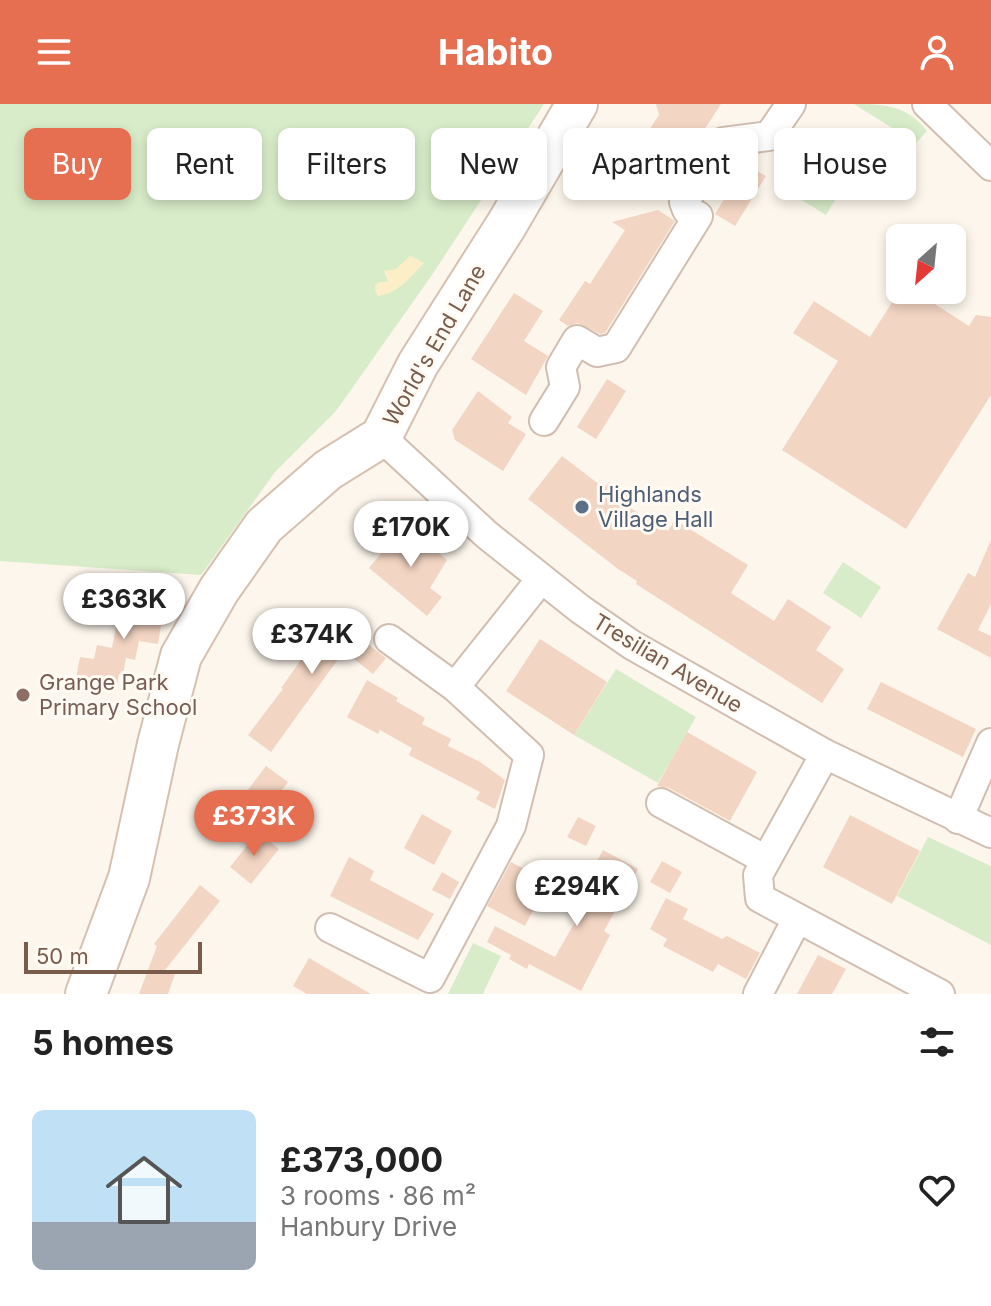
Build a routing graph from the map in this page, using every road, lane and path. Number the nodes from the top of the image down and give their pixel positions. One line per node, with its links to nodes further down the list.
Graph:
1 (577, 104): 6 (street, World's End Lane)
2 (791, 104): 5 (street)
3 (927, 104): 4 (street)
4 (985, 148)
5 (544, 421)
6 (381, 437): 7 (street, Tresilian Avenue); 18 (street, World's End Lane)
7 (541, 579): 9 (street); 11 (street, Tresilian Avenue)
8 (389, 639): 9 (street)
9 (455, 687): 17 (street)
10 (991, 743): 13 (street)
11 (825, 754): 13 (street, Tresilian Avenue); 15 (street)
12 (661, 803): 15 (street)
13 (958, 819): 14 (street, Tresilian Avenue)
14 (991, 833)
15 (766, 860): 16 (street)
16 (797, 919): 19 (street); 20 (street)
17 (330, 928)
18 (86, 994)
19 (758, 994)
20 (940, 994)

